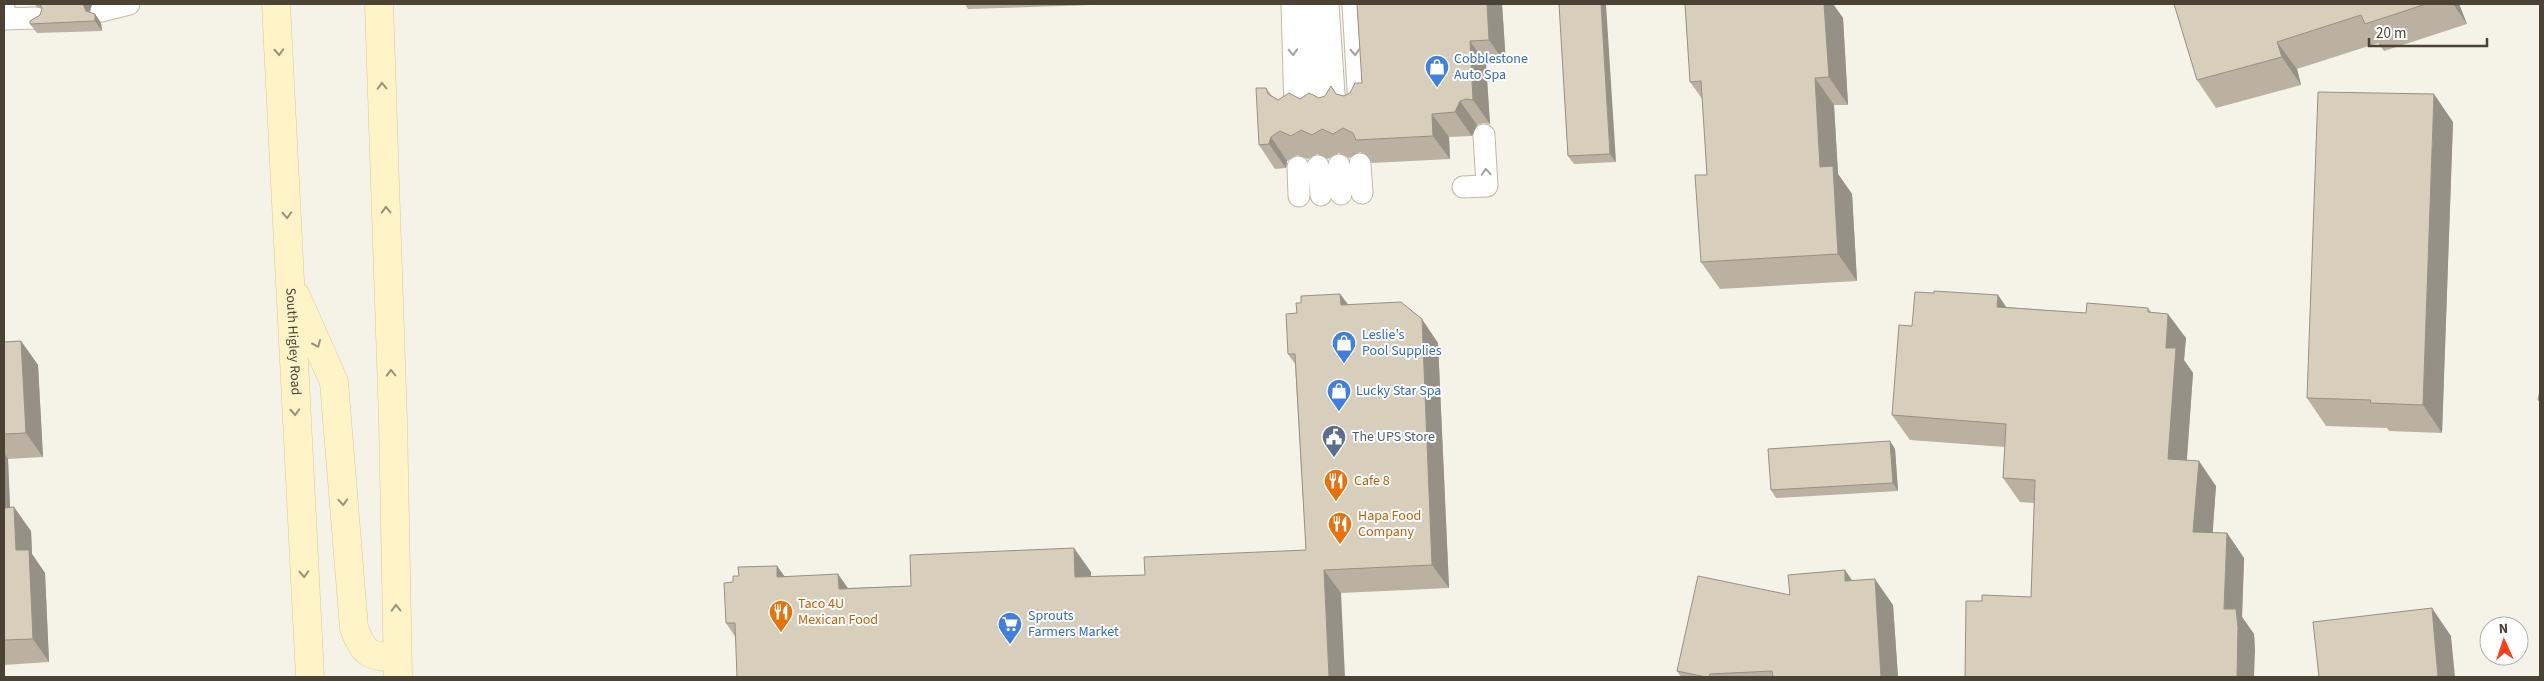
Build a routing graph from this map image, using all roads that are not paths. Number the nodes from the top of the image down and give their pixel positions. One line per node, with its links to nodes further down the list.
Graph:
1 (129, 4): 9 (lane)
2 (276, 4): 17 (main road, South Higley Road, one-way to 17)
3 (379, 4): 18 (main road, one-way to 3)
4 (1292, 4): 12 (lane, one-way to 12)
5 (1309, 4): 12 (lane)
6 (1328, 4): 12 (lane)
7 (1353, 4): 11 (lane, one-way to 11)
8 (4, 6): 10 (lane)
9 (101, 11)
10 (36, 18)
11 (1359, 108)
12 (1315, 110)
13 (1484, 136): 15 (lane, one-way to 13)
14 (1360, 164): 16 (lane)
15 (1463, 187)
16 (1299, 196)
17 (290, 283): 18 (main road, one-way to 18); 19 (main road, South Higley Road, one-way to 19)
18 (397, 667)
19 (310, 677)

